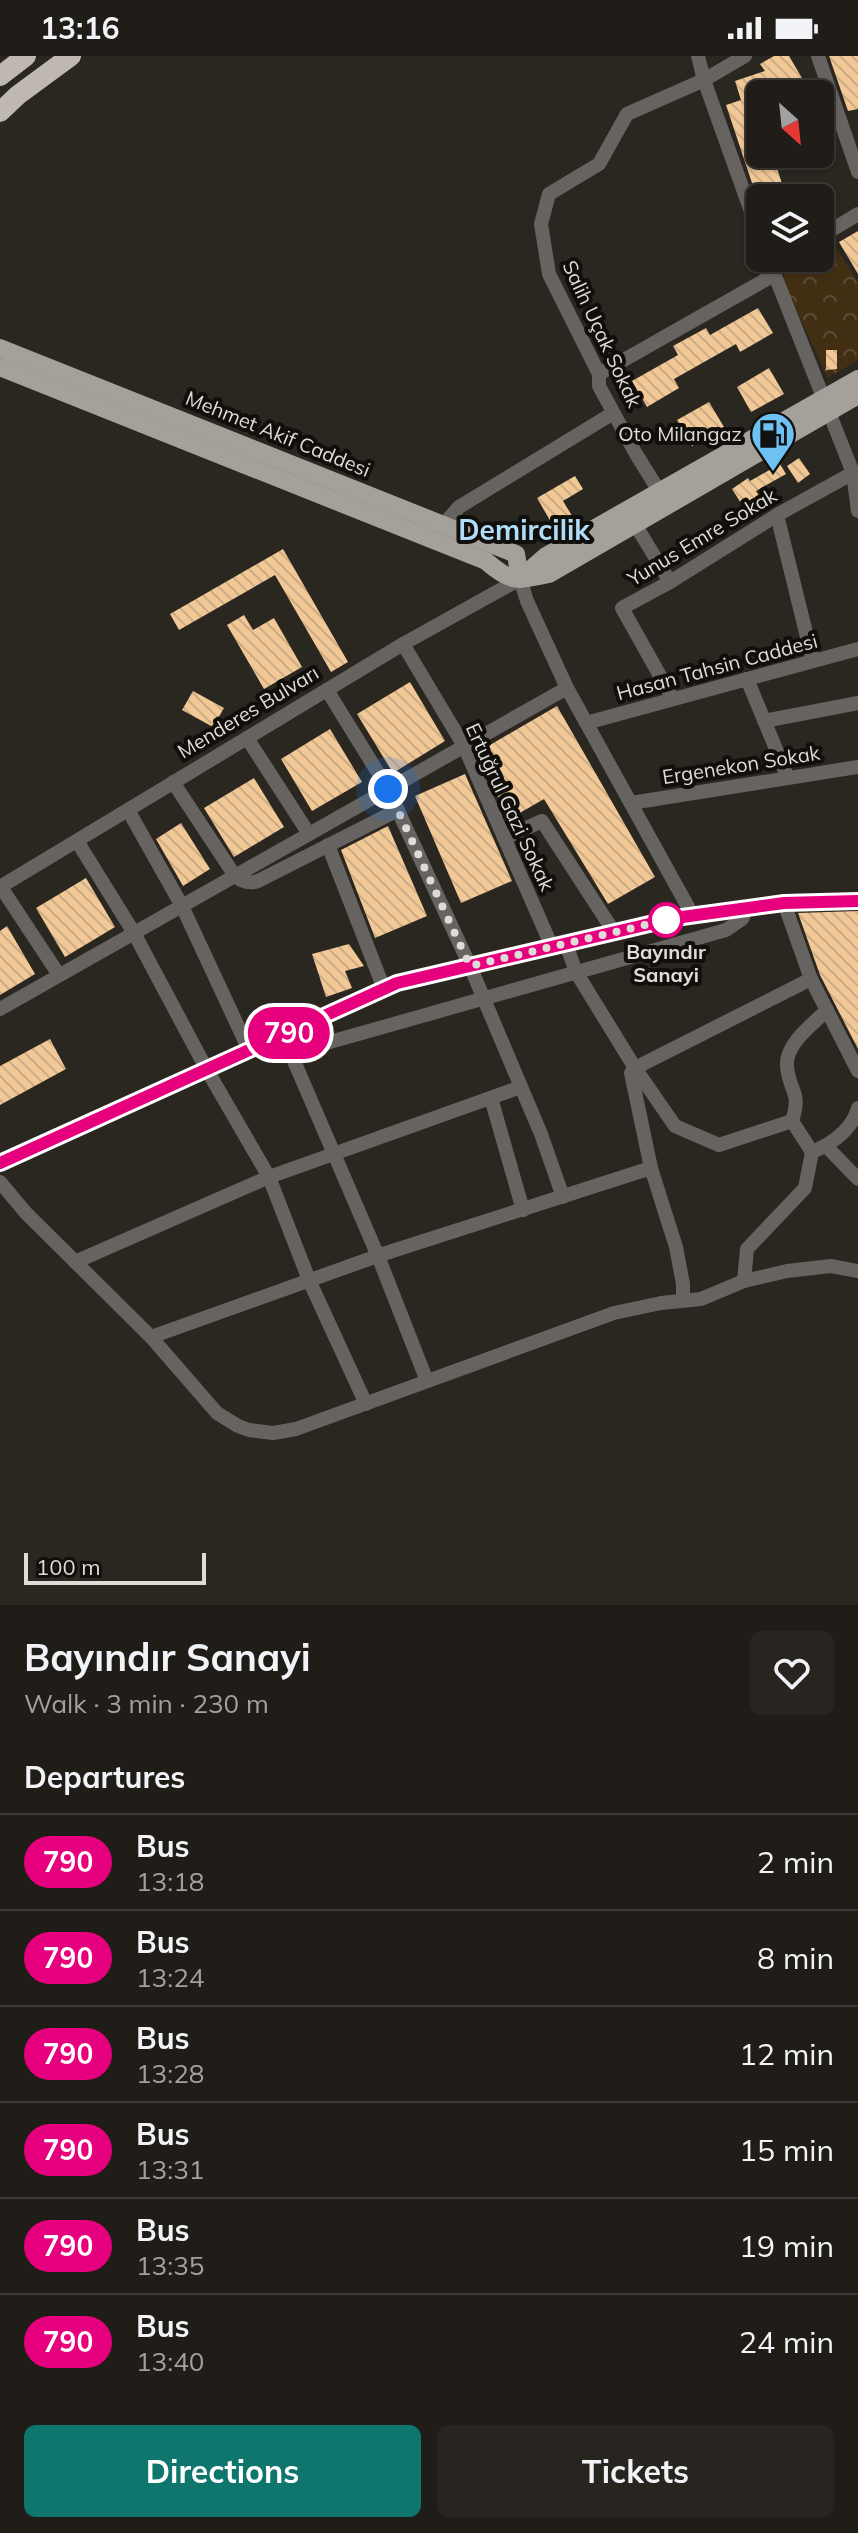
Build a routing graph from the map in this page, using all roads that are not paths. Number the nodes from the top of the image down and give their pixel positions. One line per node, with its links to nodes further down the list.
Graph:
1 (26, 56): 6 (highway)
2 (71, 56): 8 (highway)
3 (698, 56): 7 (street)
4 (745, 56): 7 (street, Salih Uçak Sokak)
5 (818, 56): 9 (street)
6 (0, 76)
7 (704, 80): 10 (street); 17 (street, Salih Uçak Sokak)
8 (0, 112)
9 (858, 172)
10 (746, 198)
11 (858, 214): 12 (street)
12 (834, 229)
13 (763, 272): 17 (street)
14 (773, 272): 20 (street)
15 (0, 348): 26 (main road, Mehmet Akif Caddesi)
16 (0, 367): 28 (main road, Mehmet Akif Caddesi)
17 (599, 374): 23 (street, Salih Uçak Sokak)
18 (858, 379): 20 (main road, Menderes Bulvarı)
19 (858, 395): 20 (main road, Menderes Bulvarı)
20 (826, 406): 22 (street); 23 (main road, Menderes Bulvarı); 27 (main road, Menderes Bulvarı)
21 (610, 415): 26 (street)
22 (853, 473): 24 (street); 25 (street, Yunus Emre Sokak)
23 (659, 491): 28 (main road, Menderes Bulvarı)
24 (858, 511)
25 (777, 515): 29 (street, Yunus Emre Sokak); 32 (street)
26 (444, 524): 28 (main road, Mehmet Akif Caddesi)
27 (635, 524): 28 (main road, Menderes Bulvarı); 29 (street)
28 (520, 579): 30 (street, Menderes Bulvarı); 34 (street, Mehmet Akif Caddesi)
29 (670, 582): 36 (street, Yunus Emre Sokak)
30 (403, 644): 35 (street, Menderes Bulvarı); 41 (street, Ertuğrul Gazi Sokak)
31 (858, 649): 32 (street, Hasan Tahsin Caddesi)
32 (813, 661): 33 (street, Hasan Tahsin Caddesi)
33 (747, 679): 36 (street, Hasan Tahsin Caddesi); 38 (street)
34 (567, 688): 39 (street, Mehmet Akif Caddesi); 41 (street)
35 (327, 690): 40 (street, Menderes Bulvarı); 45 (street)
36 (673, 699): 39 (street, Hasan Tahsin Caddesi)
37 (858, 703): 38 (street)
38 (764, 721): 43 (street)
39 (586, 723): 46 (street, Mehmet Akif Caddesi)
40 (247, 738): 44 (street, Menderes Bulvarı); 49 (street)
41 (464, 746): 45 (street); 50 (street, Ertuğrul Gazi Sokak)
42 (858, 767): 43 (street, Ergenekon Sokak)
43 (788, 778): 46 (street, Ergenekon Sokak)
44 (173, 782): 47 (street, Menderes Bulvarı); 53 (street)
45 (388, 789): 48 (street); 49 (street)
46 (631, 803): 59 (street, Mehmet Akif Caddesi)
47 (128, 810): 51 (street, Menderes Bulvarı); 57 (street)
48 (398, 810): 52 (street); 63 (street)
49 (309, 834): 53 (street)
50 (504, 838): 60 (street); 62 (street, Ertuğrul Gazi Sokak)
51 (77, 841): 54 (street, Menderes Bulvarı); 61 (street)
52 (328, 845): 53 (street); 67 (street)
53 (235, 876): 57 (street)
54 (0, 887): 65 (street)
55 (858, 901): 56 (street)
56 (784, 903): 58 (street); 66 (street)
57 (182, 906): 61 (street); 72 (street)
58 (747, 908): 59 (street); 64 (street)
59 (693, 916): 60 (street)
60 (614, 932): 62 (street)
61 (134, 933): 65 (street); 75 (street)
62 (559, 946): 63 (street); 64 (street, Ertuğrul Gazi Sokak)
63 (470, 966): 67 (street); 68 (street)
64 (576, 972): 68 (street); 74 (street, Ertuğrul Gazi Sokak)
65 (59, 975): 69 (street)
66 (811, 979): 70 (street); 74 (street)
67 (384, 989): 71 (street)
68 (484, 999): 73 (street); 77 (street)
69 (0, 1009)
70 (827, 1010): 76 (street); 80 (street)
71 (283, 1035): 72 (street); 73 (street)
72 (249, 1050): 75 (street)
73 (291, 1053): 82 (street)
74 (635, 1068): 80 (street, Ertuğrul Gazi Sokak); 84 (street)
75 (207, 1070): 83 (street); 85 (street)
76 (858, 1071)
77 (521, 1087): 78 (street); 88 (street)
78 (491, 1098): 82 (street); 89 (street)
79 (857, 1119): 81 (street)
80 (792, 1121): 81 (street)
81 (819, 1149): 86 (street); 94 (street)
82 (334, 1153): 85 (street); 90 (street)
83 (0, 1163)
84 (651, 1168): 88 (street); 95 (street)
85 (269, 1177): 91 (street); 93 (street)
86 (858, 1179)
87 (0, 1182): 91 (street)
88 (563, 1197): 89 (street)
89 (523, 1210): 90 (street)
90 (378, 1256): 93 (street); 97 (street)
91 (75, 1262): 96 (street)
92 (858, 1271): 94 (street)
93 (309, 1280): 96 (street); 98 (street)
94 (744, 1281): 95 (street)
95 (683, 1300): 97 (street)
96 (151, 1337): 98 (street)
97 (427, 1381): 98 (street)
98 (366, 1404)

